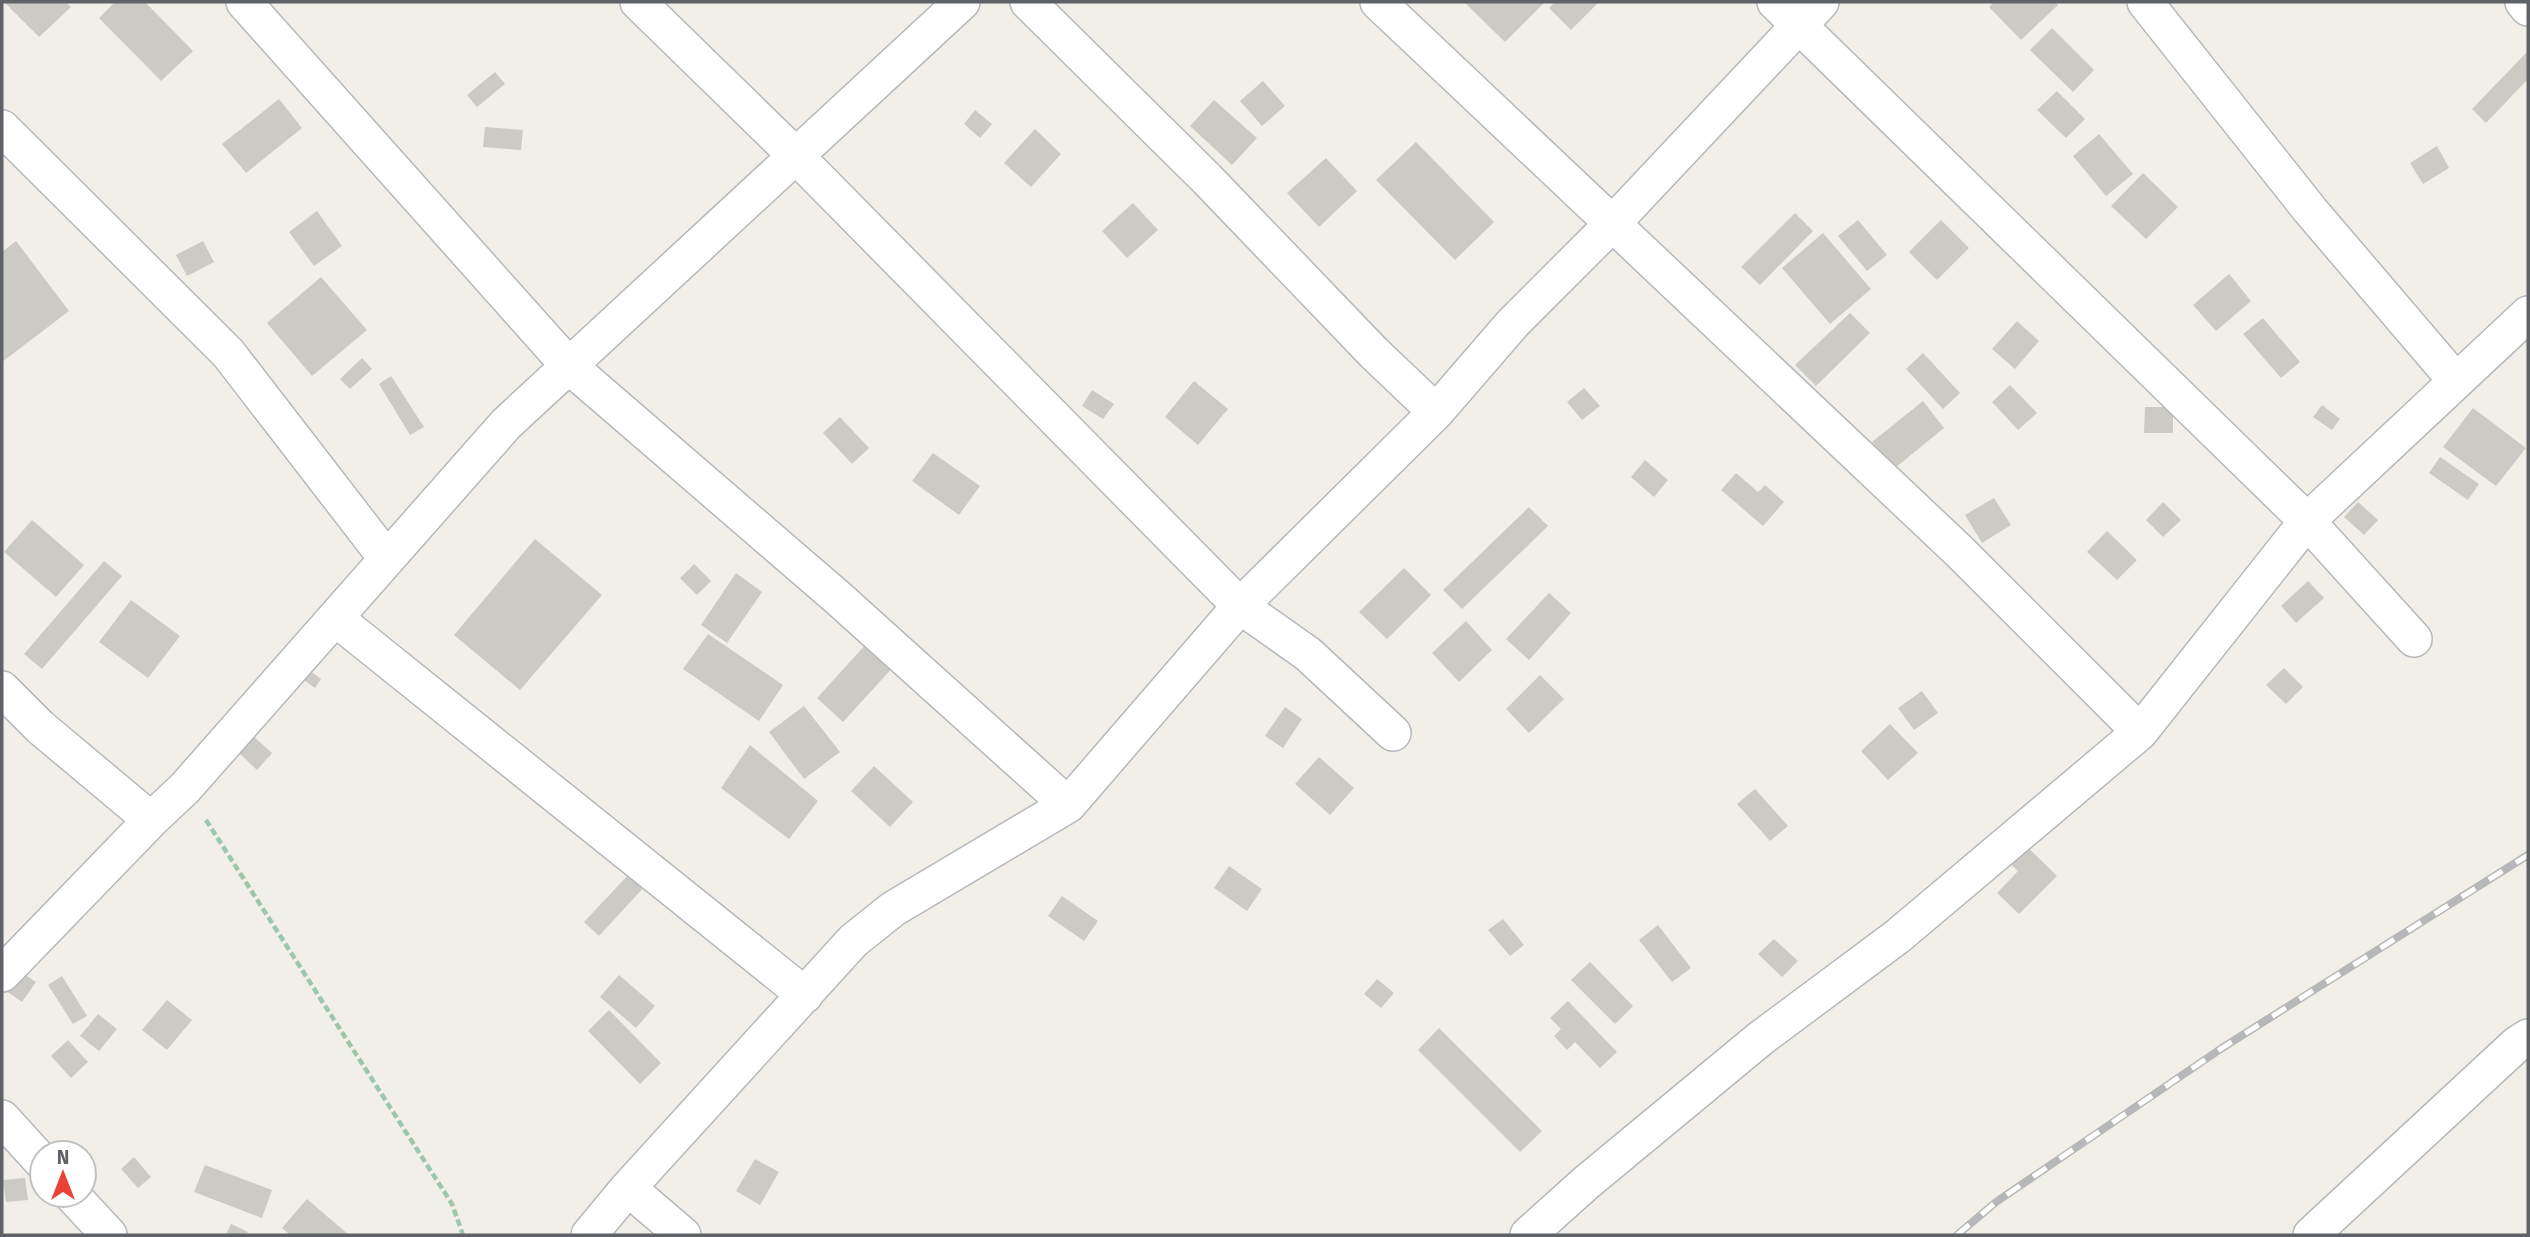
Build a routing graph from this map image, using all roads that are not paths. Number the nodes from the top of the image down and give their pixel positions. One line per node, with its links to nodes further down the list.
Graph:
1 (244, 2): 14 (street)
2 (638, 2): 11 (street)
3 (962, 2): 11 (street)
4 (1028, 2): 16 (street)
5 (1378, 2): 12 (street)
6 (2145, 2): 15 (street)
7 (2523, 2): 8 (street)
8 (2528, 8)
9 (1797, 10): 12 (street); 17 (street)
10 (2, 128): 18 (street)
11 (796, 156): 14 (street); 19 (street)
12 (1612, 224): 16 (street); 23 (street)
13 (2528, 314): 15 (street)
14 (569, 366): 18 (street); 25 (street)
15 (2456, 381): 17 (street)
16 (1436, 412): 19 (street)
17 (2307, 521): 21 (street); 23 (street)
18 (387, 559): 20 (street)
19 (1240, 606): 24 (street); 25 (street)
20 (335, 618): 26 (street); 28 (street)
21 (2414, 639)
22 (2, 689): 26 (street)
23 (2140, 732): 37 (street)
24 (1393, 733)
25 (1068, 805): 28 (street)
26 (151, 820): 27 (street)
27 (2, 974)
28 (805, 995): 32 (street)
29 (2528, 1037): 38 (street)
30 (2, 1118): 31 (street)
31 (28, 1147)
32 (628, 1188): 35 (street); 36 (street)
33 (85, 1209): 34 (street)
34 (109, 1235)
35 (589, 1235)
36 (683, 1235)
37 (1528, 1235)
38 (2311, 1235)

